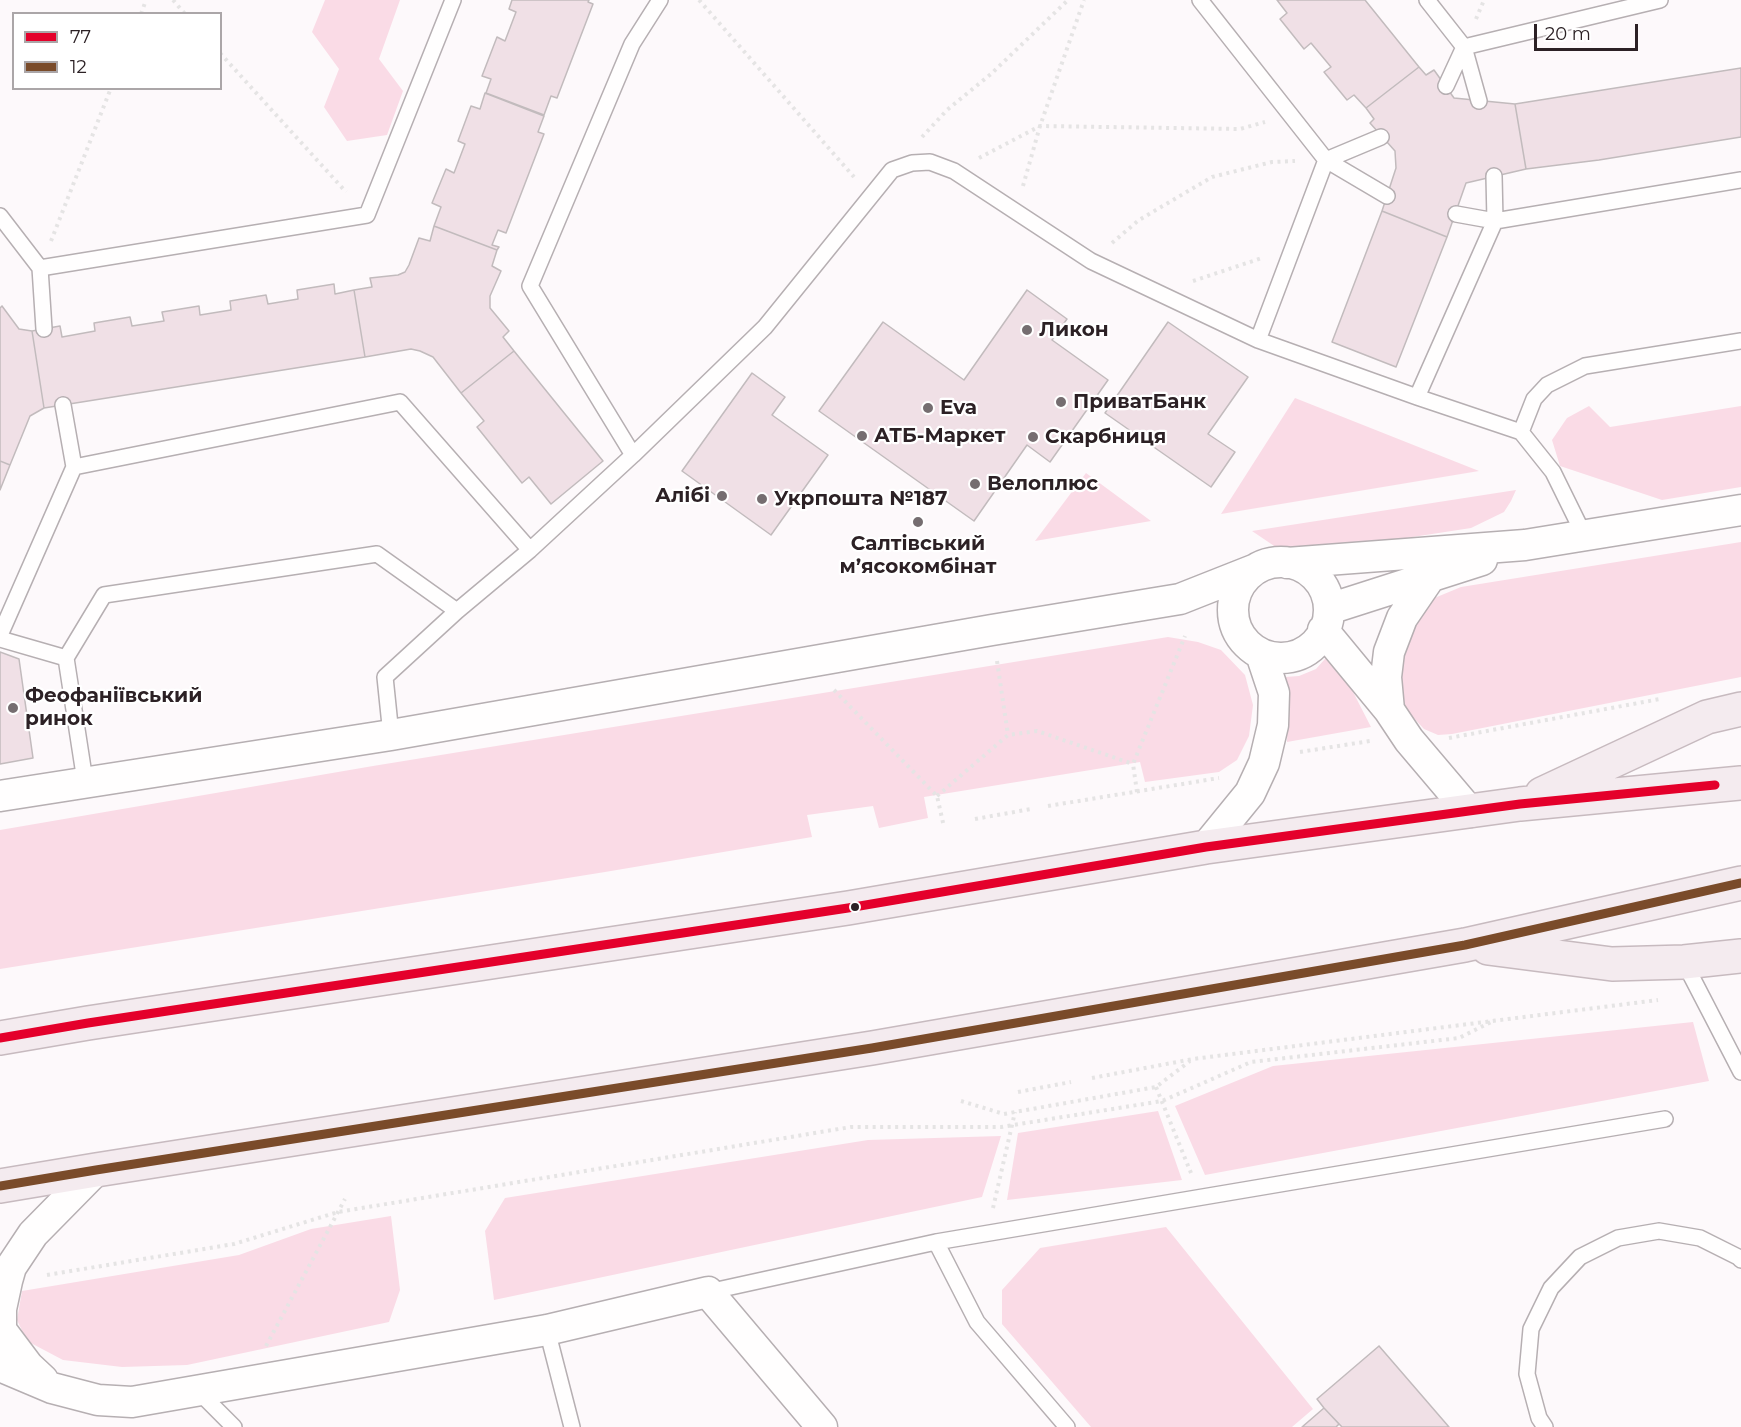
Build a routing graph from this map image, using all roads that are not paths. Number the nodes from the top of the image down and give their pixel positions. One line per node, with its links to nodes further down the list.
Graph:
1 (453, 0): 17 (lane)
2 (660, 0): 24 (lane)
3 (1200, 0): 10 (lane)
4 (1427, 0): 6 (lane)
5 (1660, 0): 6 (lane)
6 (1464, 47): 7 (lane); 8 (lane)
7 (1446, 86)
8 (1479, 101)
9 (1381, 137): 10 (lane)
10 (1326, 160): 13 (lane); 19 (lane)
11 (1494, 176): 16 (lane)
12 (1741, 180): 16 (lane)
13 (1387, 196)
14 (1456, 214): 16 (lane)
15 (0, 216): 17 (lane)
16 (1496, 221): 21 (lane)
17 (40, 268): 18 (lane)
18 (44, 329)
19 (1258, 340): 21 (lane); 24 (lane)
20 (1741, 341): 23 (lane)
21 (1417, 397): 23 (lane)
22 (63, 405): 25 (lane)
23 (1521, 432): 27 (lane)
24 (633, 455): 29 (lane)
25 (74, 466): 29 (lane); 37 (lane)
26 (1741, 510): 27 (street)
27 (1584, 536): 28 (street)
28 (1525, 545): 30 (street); 32 (street)
29 (530, 550): 34 (lane)
30 (1287, 562): 31 (street); 35 (street)
31 (1256, 569): 33 (street); 36 (street)
32 (1430, 577): 35 (street); 41 (street)
33 (1180, 599): 36 (street); 42 (street)
34 (457, 611): 39 (lane); 42 (lane)
35 (1326, 620): 38 (street); 41 (street)
36 (1235, 625): 38 (street)
37 (0, 637): 39 (lane)
38 (1261, 654): 48 (street)
39 (66, 658): 43 (lane)
40 (1741, 709): 46 (highway)
41 (1389, 710): 47 (street)
42 (391, 735): 43 (street)
43 (86, 781): 45 (street)
44 (1741, 783): 46 (highway)
45 (0, 795)
46 (1520, 804): 47 (highway)
47 (1470, 812): 48 (highway)
48 (1206, 846): 53 (highway)
49 (1741, 883): 50 (highway)
50 (1465, 945): 52 (highway); 56 (highway)
51 (1741, 956): 52 (highway)
52 (1684, 962): 54 (lane)
53 (0, 1038)
54 (1741, 1072)
55 (1665, 1119): 58 (lane)
56 (96, 1170): 57 (highway); 63 (street)
57 (0, 1186)
58 (936, 1242): 60 (lane); 68 (lane)
59 (1741, 1260): 69 (lane)
60 (708, 1292): 61 (street); 67 (street)
61 (547, 1330): 64 (street); 66 (lane)
62 (0, 1366): 63 (street)
63 (52, 1388): 64 (street)
64 (198, 1391): 65 (lane)
65 (234, 1427)
66 (572, 1427)
67 (822, 1427)
68 (1067, 1427)
69 (1545, 1427)

